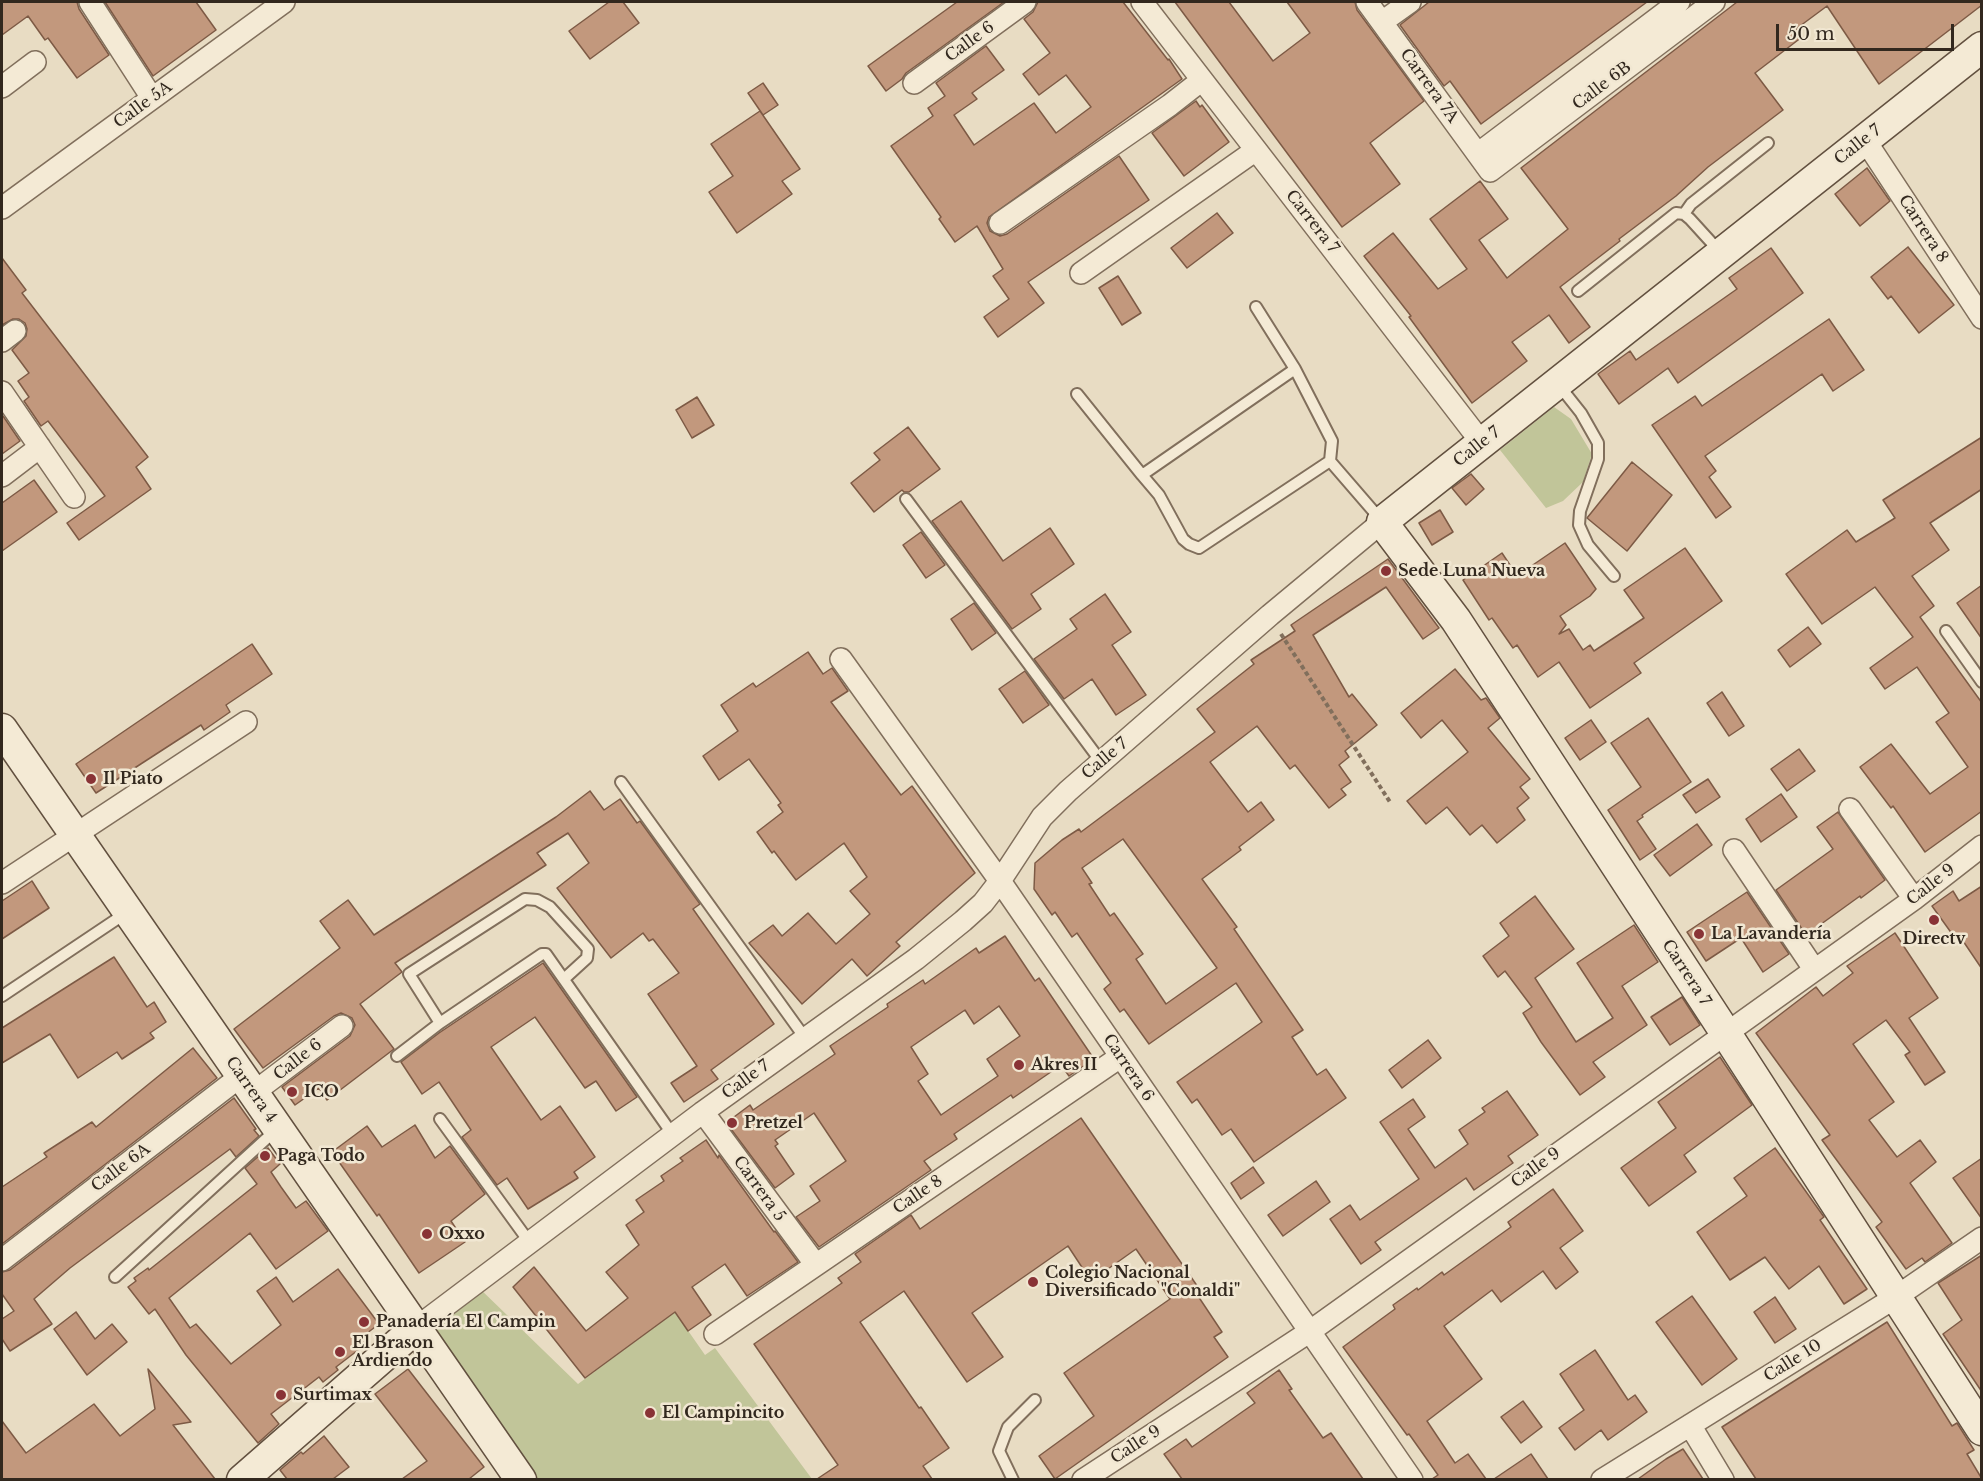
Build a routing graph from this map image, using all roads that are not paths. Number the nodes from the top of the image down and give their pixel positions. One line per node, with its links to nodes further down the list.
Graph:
1 (90, 2): 15 (street)
2 (284, 2): 15 (street, Calle 5A)
3 (1025, 2): 13 (street, Calle 6)
4 (1142, 2): 12 (street, Carrera 7)
5 (1370, 2): 9 (street, Carrera 7A)
6 (1410, 2): 9 (street)
7 (1679, 2): 19 (street, Calle 6B)
8 (1714, 2): 19 (street, Calle 6B)
9 (1382, 22): 19 (street, Carrera 7A)
10 (1982, 47): 16 (street, Calle 7)
11 (35, 62): 14 (street)
12 (1202, 80): 18 (street, Carrera 7); 22 (street)
13 (914, 83)
14 (2, 87)
15 (152, 98): 20 (street, Calle 5A)
16 (1865, 140): 23 (street, Calle 7); 27 (street, Carrera 8)
17 (1768, 144): 21 (lane)
18 (1256, 150): 24 (street); 32 (street, Carrera 7)
19 (1484, 162)
20 (2, 208)
21 (1684, 214): 23 (lane); 25 (lane)
22 (1000, 223)
23 (1721, 254): 29 (street, Calle 7)
24 (1081, 273)
25 (1578, 291)
26 (1256, 307): 28 (lane)
27 (1982, 318)
28 (1295, 369): 34 (lane); 35 (lane)
29 (1557, 383): 32 (street, Calle 7); 40 (lane)
30 (2, 392): 33 (street)
31 (1077, 394): 35 (lane)
32 (1482, 443): 39 (street, Calle 7)
33 (40, 447): 36 (street); 37 (street)
34 (1330, 461): 35 (lane); 39 (lane)
35 (1143, 475)
36 (2, 476)
37 (74, 497)
38 (906, 499): 46 (lane)
39 (1382, 522): 46 (street, Calle 7); 61 (street, Carrera 7)
40 (1614, 576)
41 (1946, 631): 43 (lane)
42 (841, 659): 52 (street, Carrera 6)
43 (1982, 682)
44 (246, 722): 49 (street)
45 (2, 729): 49 (street, Carrera 4)
46 (1102, 763): 52 (street, Calle 7)
47 (621, 782): 62 (lane)
48 (1850, 809): 54 (street)
49 (75, 835): 53 (street); 55 (street, Carrera 4)
50 (1982, 846): 54 (street, Calle 9)
51 (1734, 850): 56 (street)
52 (1000, 881): 62 (street, Calle 7); 64 (street, Carrera 6)
53 (2, 883)
54 (1914, 899): 56 (street, Calle 9)
55 (127, 912): 58 (lane); 65 (street, Carrera 4)
56 (1814, 969): 61 (street, Calle 9)
57 (564, 979): 59 (lane); 59 (lane); 69 (lane)
58 (2, 996)
59 (440, 1023): 63 (lane)
60 (342, 1026): 65 (street, Calle 6)
61 (1725, 1032): 75 (street, Carrera 7); 77 (street, Calle 9)
62 (805, 1038): 66 (street, Calle 7)
63 (397, 1056)
64 (1120, 1057): 73 (street, Calle 8); 77 (street, Carrera 6)
65 (247, 1085): 68 (street, Carrera 4); 72 (street, Calle 6A)
66 (703, 1112): 69 (street, Calle 7); 73 (street, Carrera 5)
67 (440, 1119): 71 (lane)
68 (278, 1129): 74 (lane); 76 (street, Carrera 4)
69 (673, 1135): 71 (street, Calle 7)
70 (1982, 1238): 75 (street, Calle 10)
71 (530, 1243): 76 (street, Calle 7)
72 (2, 1260)
73 (816, 1265): 78 (street, Calle 8)
74 (115, 1277)
75 (1896, 1296): 80 (street, Calle 10); 81 (street, Carrera 7)
76 (416, 1328): 82 (street, Carrera 4); 83 (street, Calle 7)
77 (1310, 1332): 85 (street, Calle 9); 86 (street, Carrera 6)
78 (715, 1334)
79 (1035, 1400): 84 (lane)
80 (1690, 1425): 87 (street, Calle 10); 88 (street)
81 (1982, 1430)
82 (515, 1477)
83 (242, 1479)
84 (1013, 1479)
85 (1083, 1479)
86 (1412, 1479)
87 (1602, 1479)
88 (1724, 1479)

